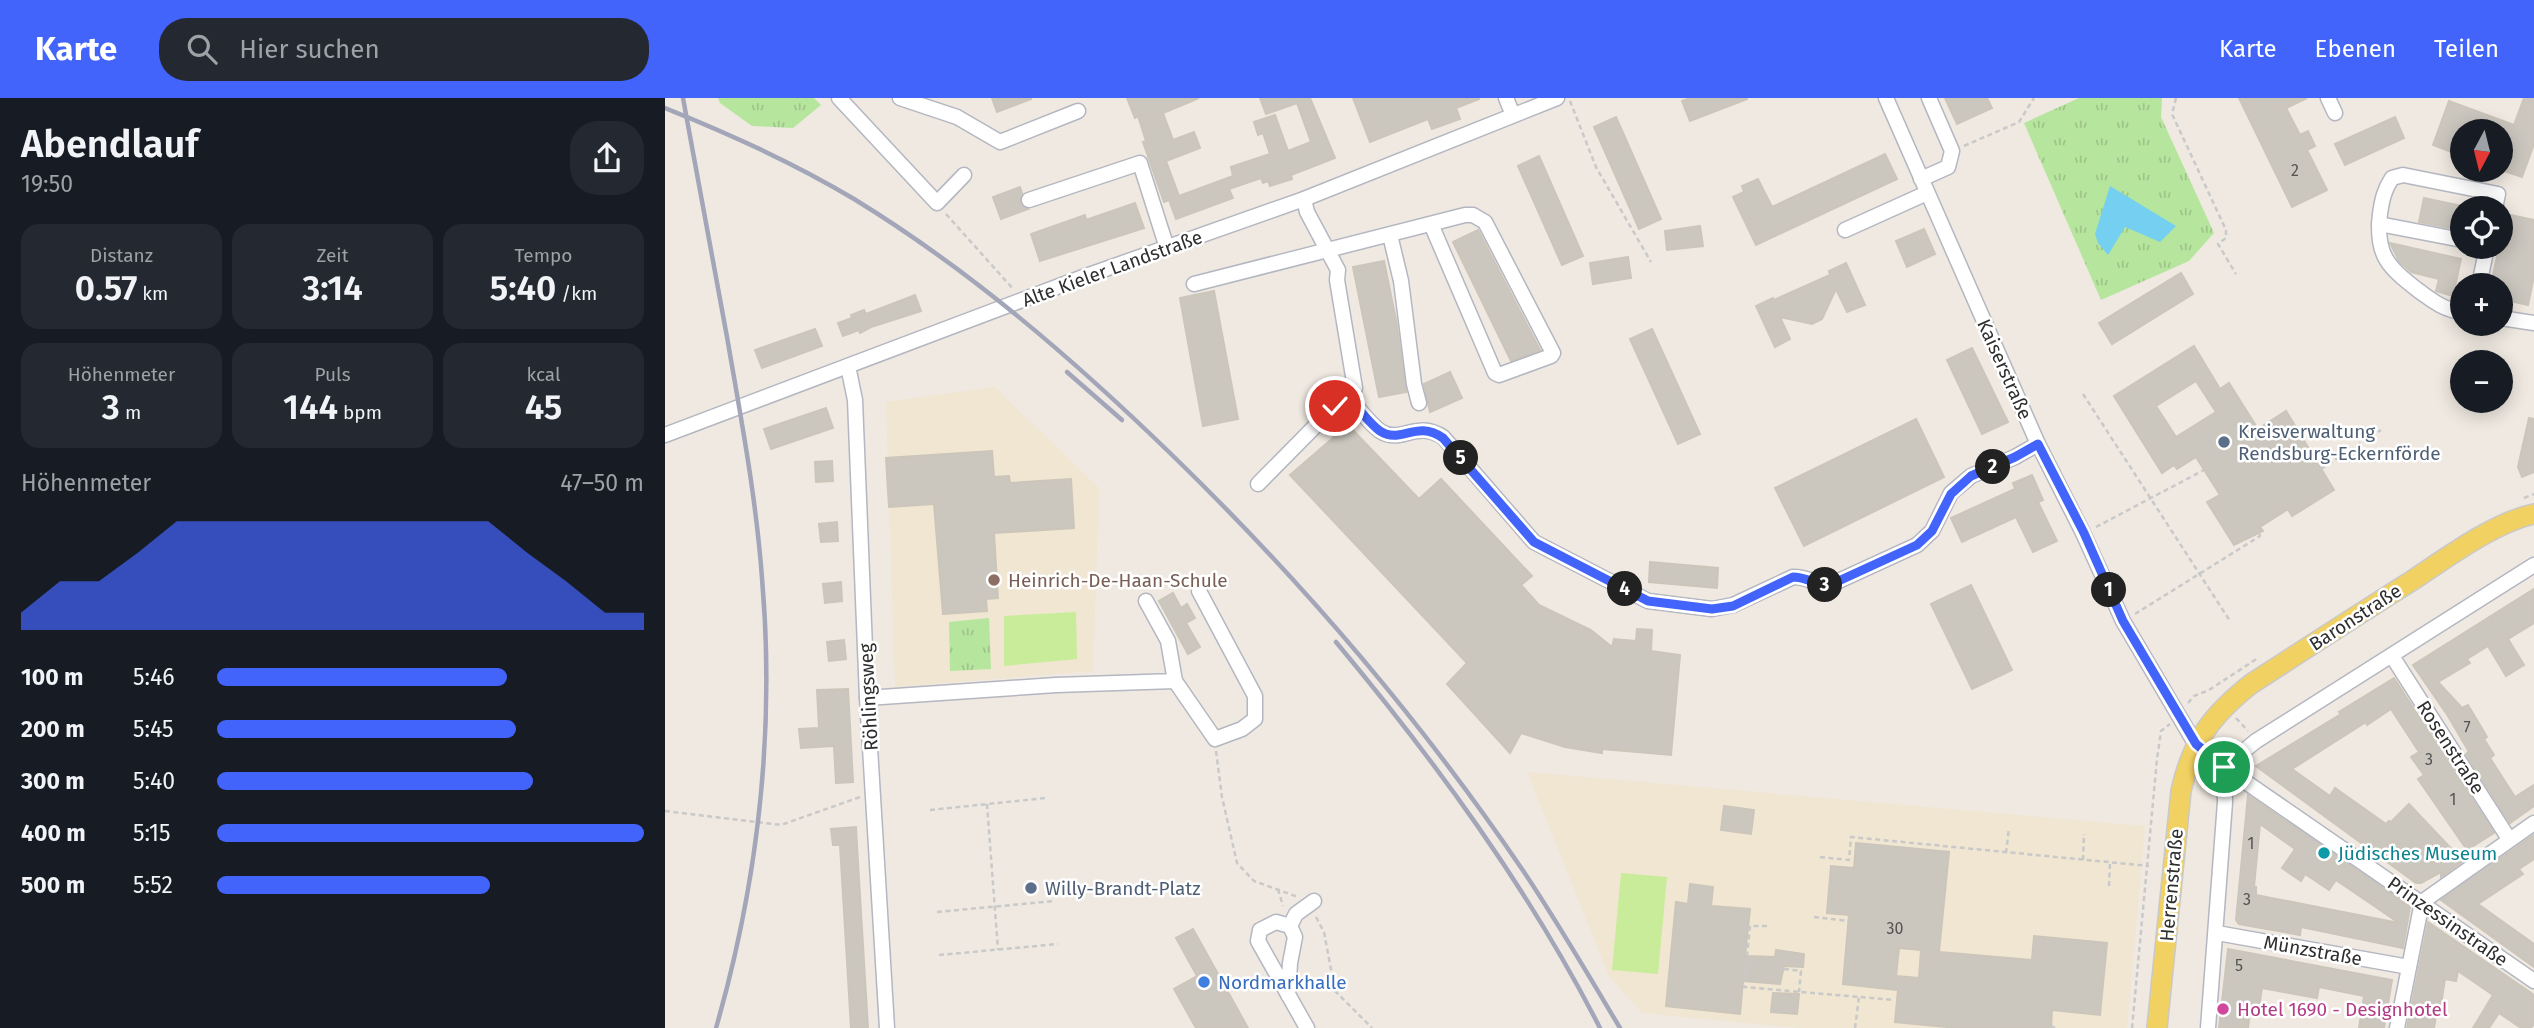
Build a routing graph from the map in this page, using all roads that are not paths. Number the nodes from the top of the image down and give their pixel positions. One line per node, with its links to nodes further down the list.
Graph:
1 (839, 98): 11 (street)
2 (901, 98): 8 (street)
3 (1506, 98): 10 (street)
4 (1557, 98): 10 (street, Alte Kieler Landstraße)
5 (1886, 98): 12 (street, Kaiserstraße)
6 (1929, 98): 12 (street)
7 (2328, 98): 9 (street)
8 (1078, 111)
9 (2335, 113)
10 (1513, 115): 15 (street, Alte Kieler Landstraße)
11 (964, 175)
12 (1921, 179): 13 (street, Kaiserstraße)
13 (1927, 193): 19 (street); 32 (street, Kaiserstraße)
14 (2498, 196): 18 (street)
15 (1304, 199): 22 (street, Alte Kieler Landstraße); 23 (street)
16 (1029, 200): 22 (street)
17 (1431, 224): 17 (street); 20 (street)
18 (2379, 224): 21 (street); 25 (street)
19 (1845, 230)
20 (1390, 235): 23 (street); 30 (street)
21 (2450, 238)
22 (1167, 248): 28 (street, Alte Kieler Landstraße)
23 (1328, 250): 24 (street); 29 (street)
24 (1194, 284)
25 (2450, 311)
26 (2513, 320): 27 (street)
27 (2534, 323)
28 (848, 366): 31 (street, Alte Kieler Landstraße); 40 (street, Röhlingsweg)
29 (1355, 387)
30 (1419, 403)
31 (665, 435)
32 (2038, 444): 33 (street); 41 (street, Kaiserstraße)
33 (1258, 484)
34 (2534, 514): 41 (main road, Baronstraße)
35 (2534, 565): 38 (street)
36 (1199, 591): 39 (street)
37 (1146, 601): 39 (street)
38 (2392, 656): 42 (street); 44 (street, Rosenstraße)
39 (1175, 681): 40 (street)
40 (867, 698): 52 (street, Röhlingsweg)
41 (2196, 744): 42 (street, Prinzessinstraße); 54 (main road, Herrenstraße)
42 (2224, 767): 46 (street, Prinzessinstraße); 48 (street)
43 (2534, 823): 44 (street)
44 (2509, 839): 46 (street)
45 (1312, 902): 47 (street)
46 (2422, 902): 49 (street); 50 (street, Prinzessinstraße)
47 (1287, 924): 51 (street); 51 (street)
48 (2217, 933): 49 (street, Münzstraße); 55 (street)
49 (2409, 967): 56 (street)
50 (2534, 981)
51 (1288, 995): 53 (street)
52 (887, 1028)
53 (1307, 1028)
54 (2157, 1028)
55 (2208, 1028)
56 (2397, 1028)

